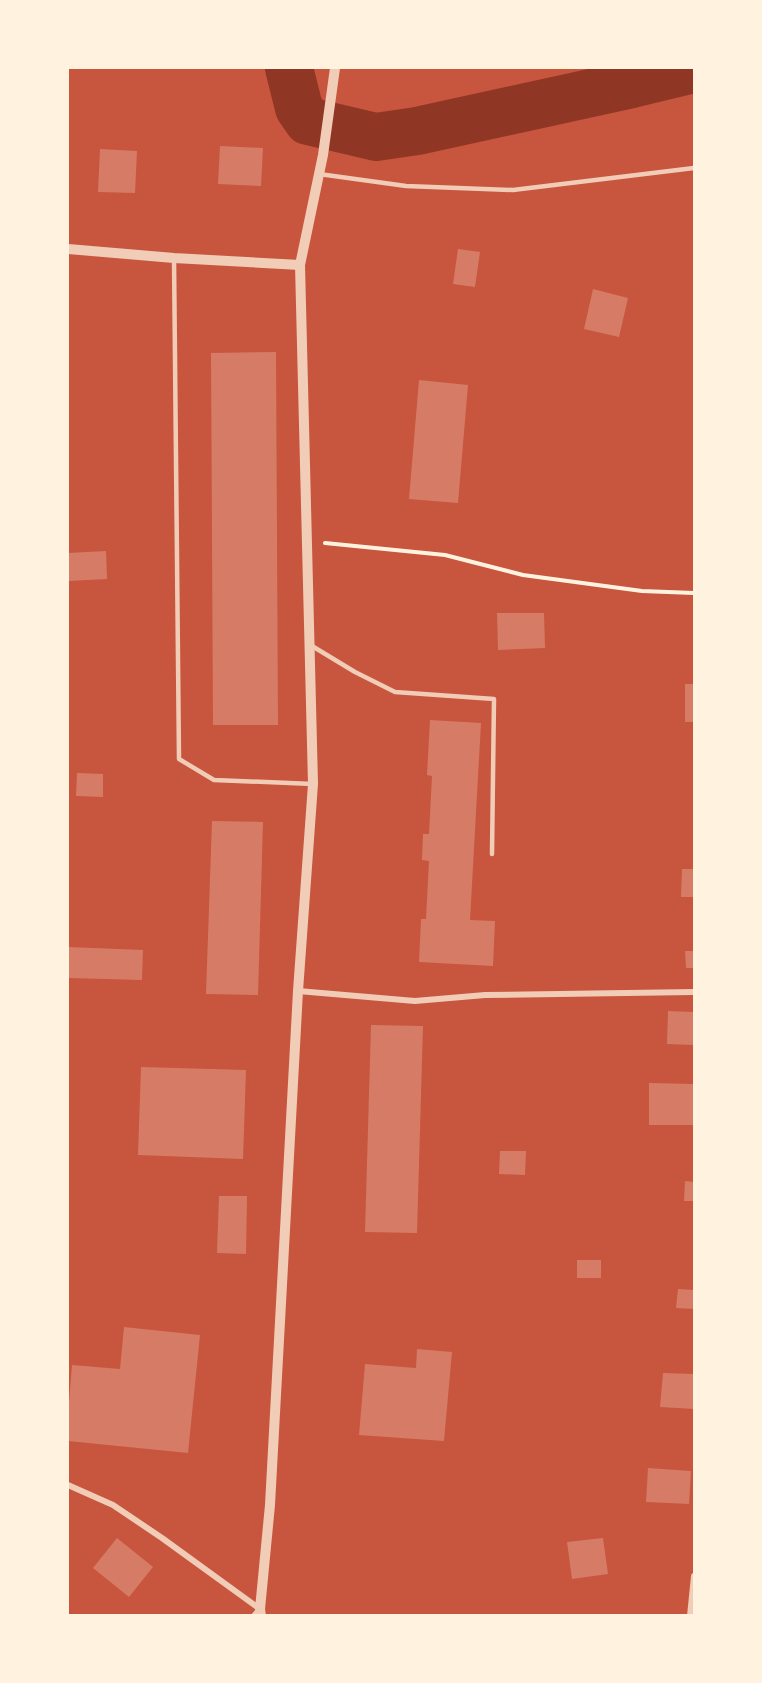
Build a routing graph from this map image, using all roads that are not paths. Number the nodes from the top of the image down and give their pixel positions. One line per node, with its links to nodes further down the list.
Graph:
1 (335, 68): 3 (street)
2 (694, 168): 3 (lane)
3 (319, 174): 6 (street)
4 (68, 249): 5 (street)
5 (174, 258): 6 (street); 8 (lane)
6 (300, 265): 7 (street)
7 (310, 645): 8 (street); 9 (lane)
8 (313, 784): 10 (street)
9 (492, 854)
10 (298, 991): 11 (street); 14 (street)
11 (694, 992)
12 (68, 1485): 14 (street)
13 (694, 1576): 15 (street)
14 (258, 1613)
15 (690, 1616)

